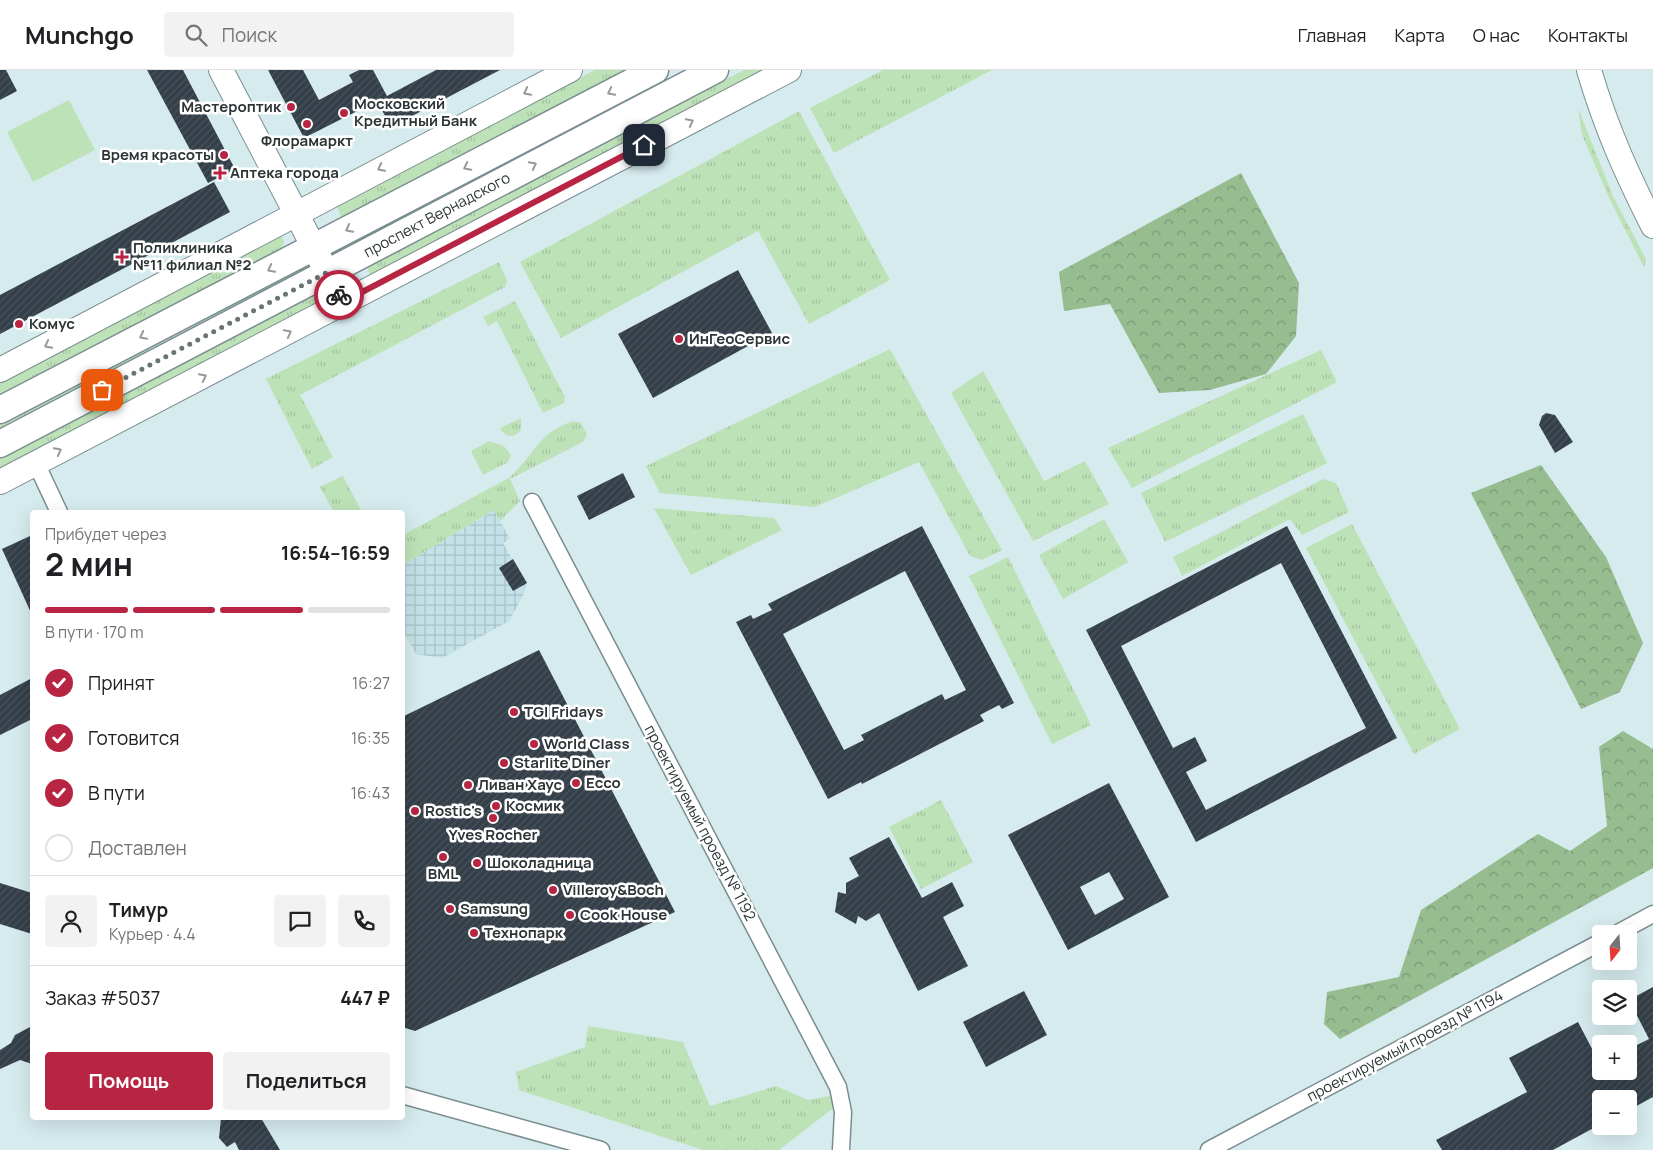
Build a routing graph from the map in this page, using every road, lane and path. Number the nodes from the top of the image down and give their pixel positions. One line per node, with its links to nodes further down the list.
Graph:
1 (221, 70): 7 (street)
2 (570, 70): 7 (street, one-way to 7)
3 (654, 70): 9 (main road, проспект Вернадского, one-way to 9)
4 (715, 70): 10 (main road, проспект Вернадского, one-way to 4)
5 (789, 70): 11 (street, one-way to 5)
6 (1590, 70): 8 (street)
7 (298, 212): 9 (street); 12 (street, one-way to 12)
8 (1653, 226)
9 (314, 247): 10 (street); 13 (main road, проспект Вернадского, one-way to 13)
10 (328, 272): 11 (street); 14 (main road, проспект Вернадского)
11 (343, 302): 15 (street, one-way to 11)
12 (0, 370)
13 (0, 410)
14 (0, 444)
15 (36, 464): 16 (street); 18 (street)
16 (0, 482)
17 (532, 502): 24 (street, проектируемый проезд № 1192)
18 (58, 510)
19 (1653, 914): 20 (street)
20 (1633, 925)
21 (1592, 947): 25 (street, проектируемый проезд № 1194)
22 (405, 1096): 23 (street)
23 (602, 1150)
24 (842, 1150)
25 (1209, 1150)

